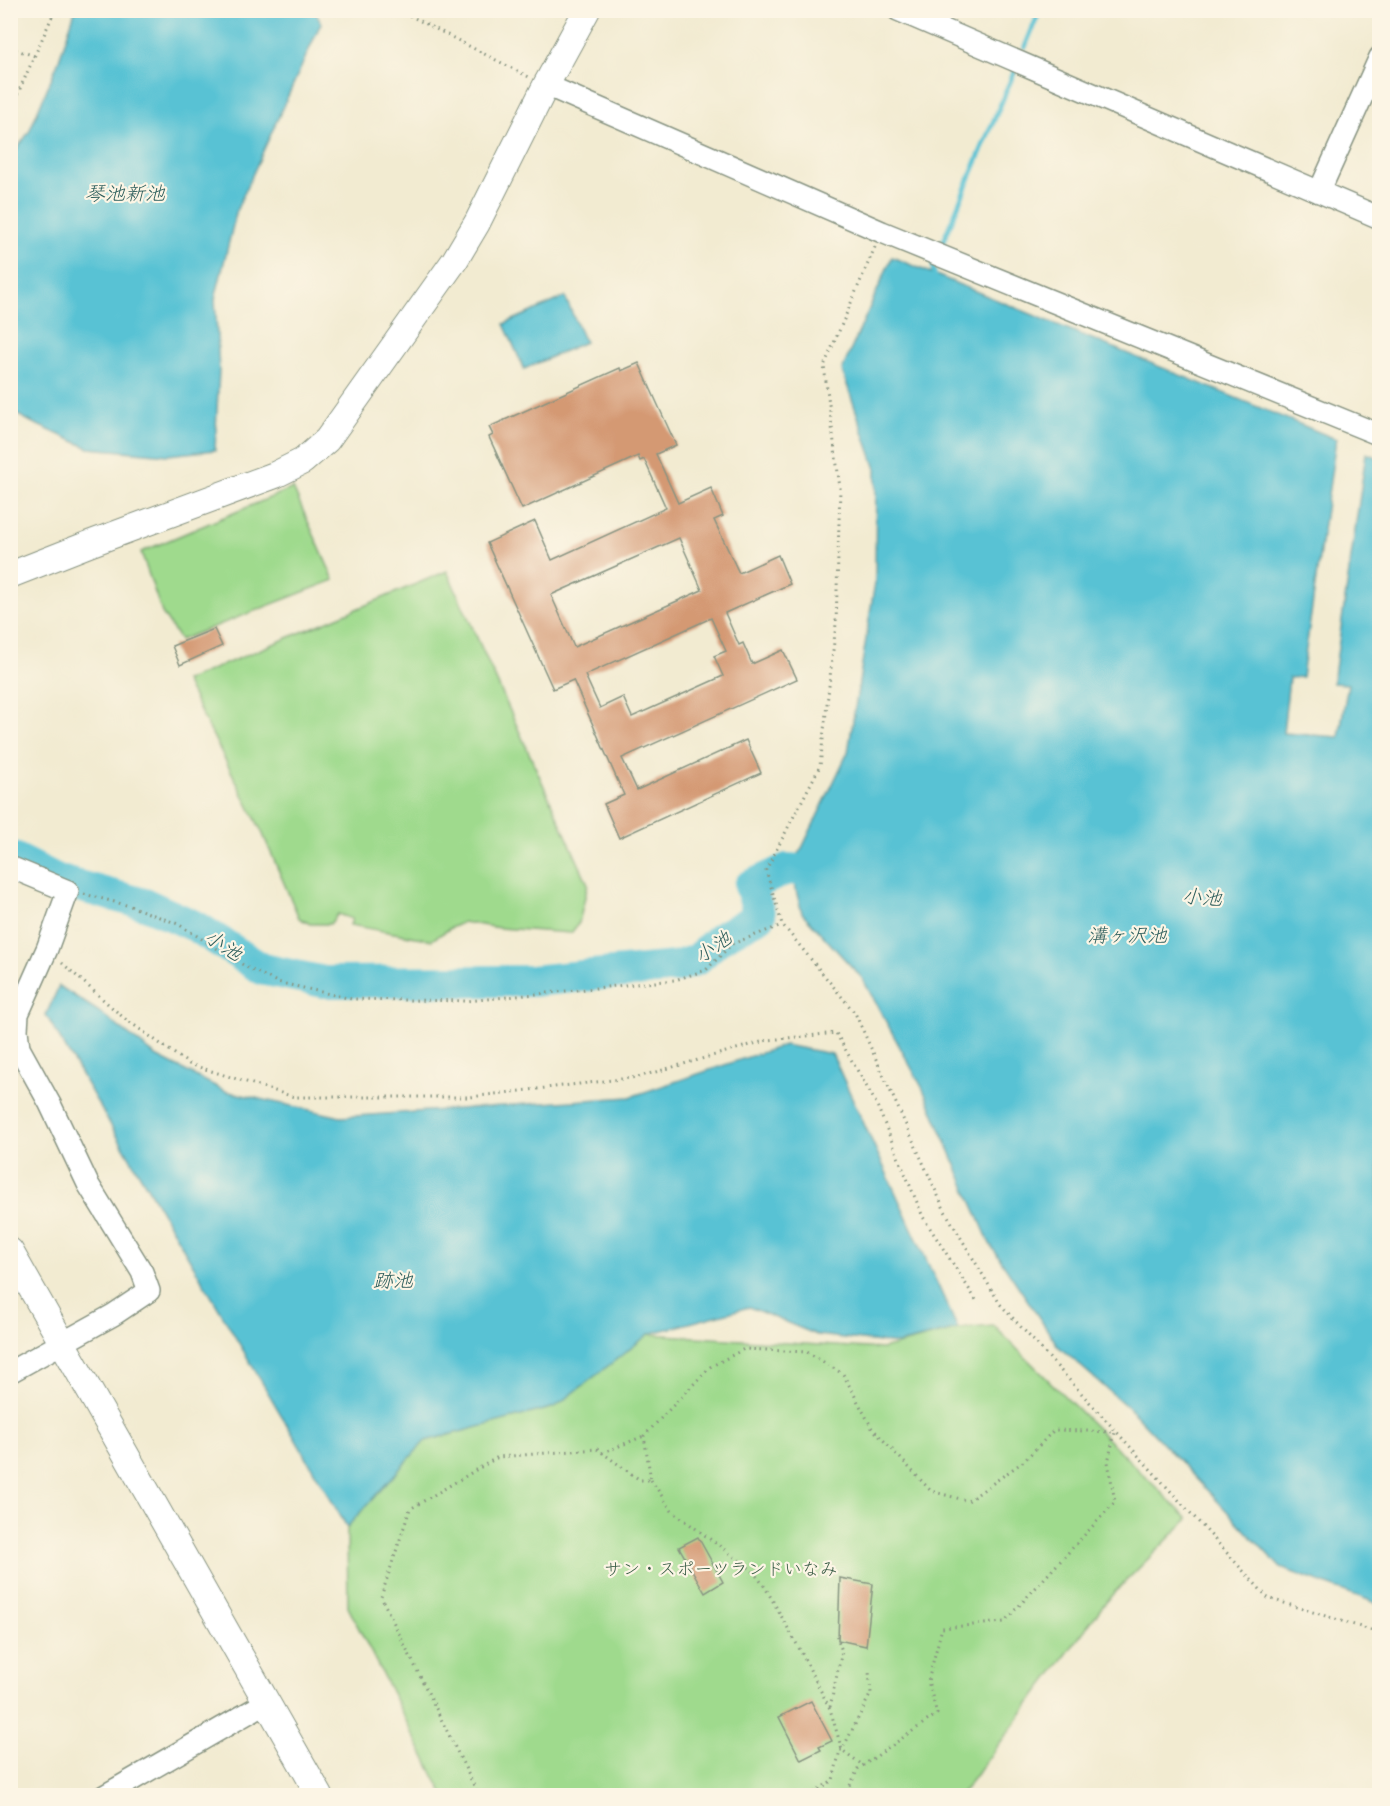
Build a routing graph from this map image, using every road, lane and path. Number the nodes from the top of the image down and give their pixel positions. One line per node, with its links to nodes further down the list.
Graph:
1 (55, 10): 6 (path)
2 (399, 10): 8 (path)
3 (587, 10): 8 (street)
4 (898, 10): 10 (street)
5 (10, 48): 6 (path)
6 (35, 56): 9 (path)
7 (1380, 57): 10 (street)
8 (546, 85): 12 (street); 14 (street)
9 (10, 111)
10 (1319, 192): 11 (street)
11 (1380, 218)
12 (882, 232): 13 (street); 17 (path)
13 (1380, 435)
14 (10, 575)
15 (10, 867): 16 (street)
16 (68, 891): 17 (path); 18 (street)
17 (783, 924): 23 (path)
18 (47, 949): 20 (path); 21 (street)
19 (10, 1251): 21 (street)
20 (978, 1303)
21 (62, 1342): 22 (street); 30 (street)
22 (10, 1372)
23 (1115, 1432): 24 (path); 27 (path); 33 (path)
24 (644, 1436): 25 (path); 26 (path)
25 (603, 1453): 26 (path); 36 (path)
26 (651, 1480): 31 (path)
27 (1380, 1633)
28 (836, 1634): 31 (path)
29 (869, 1672): 32 (path)
30 (267, 1702): 34 (street); 35 (street)
31 (830, 1709): 32 (path)
32 (842, 1750): 33 (path); 37 (path)
33 (864, 1766): 38 (path)
34 (104, 1796)
35 (320, 1796)
36 (479, 1796)
37 (809, 1796)
38 (845, 1796)

